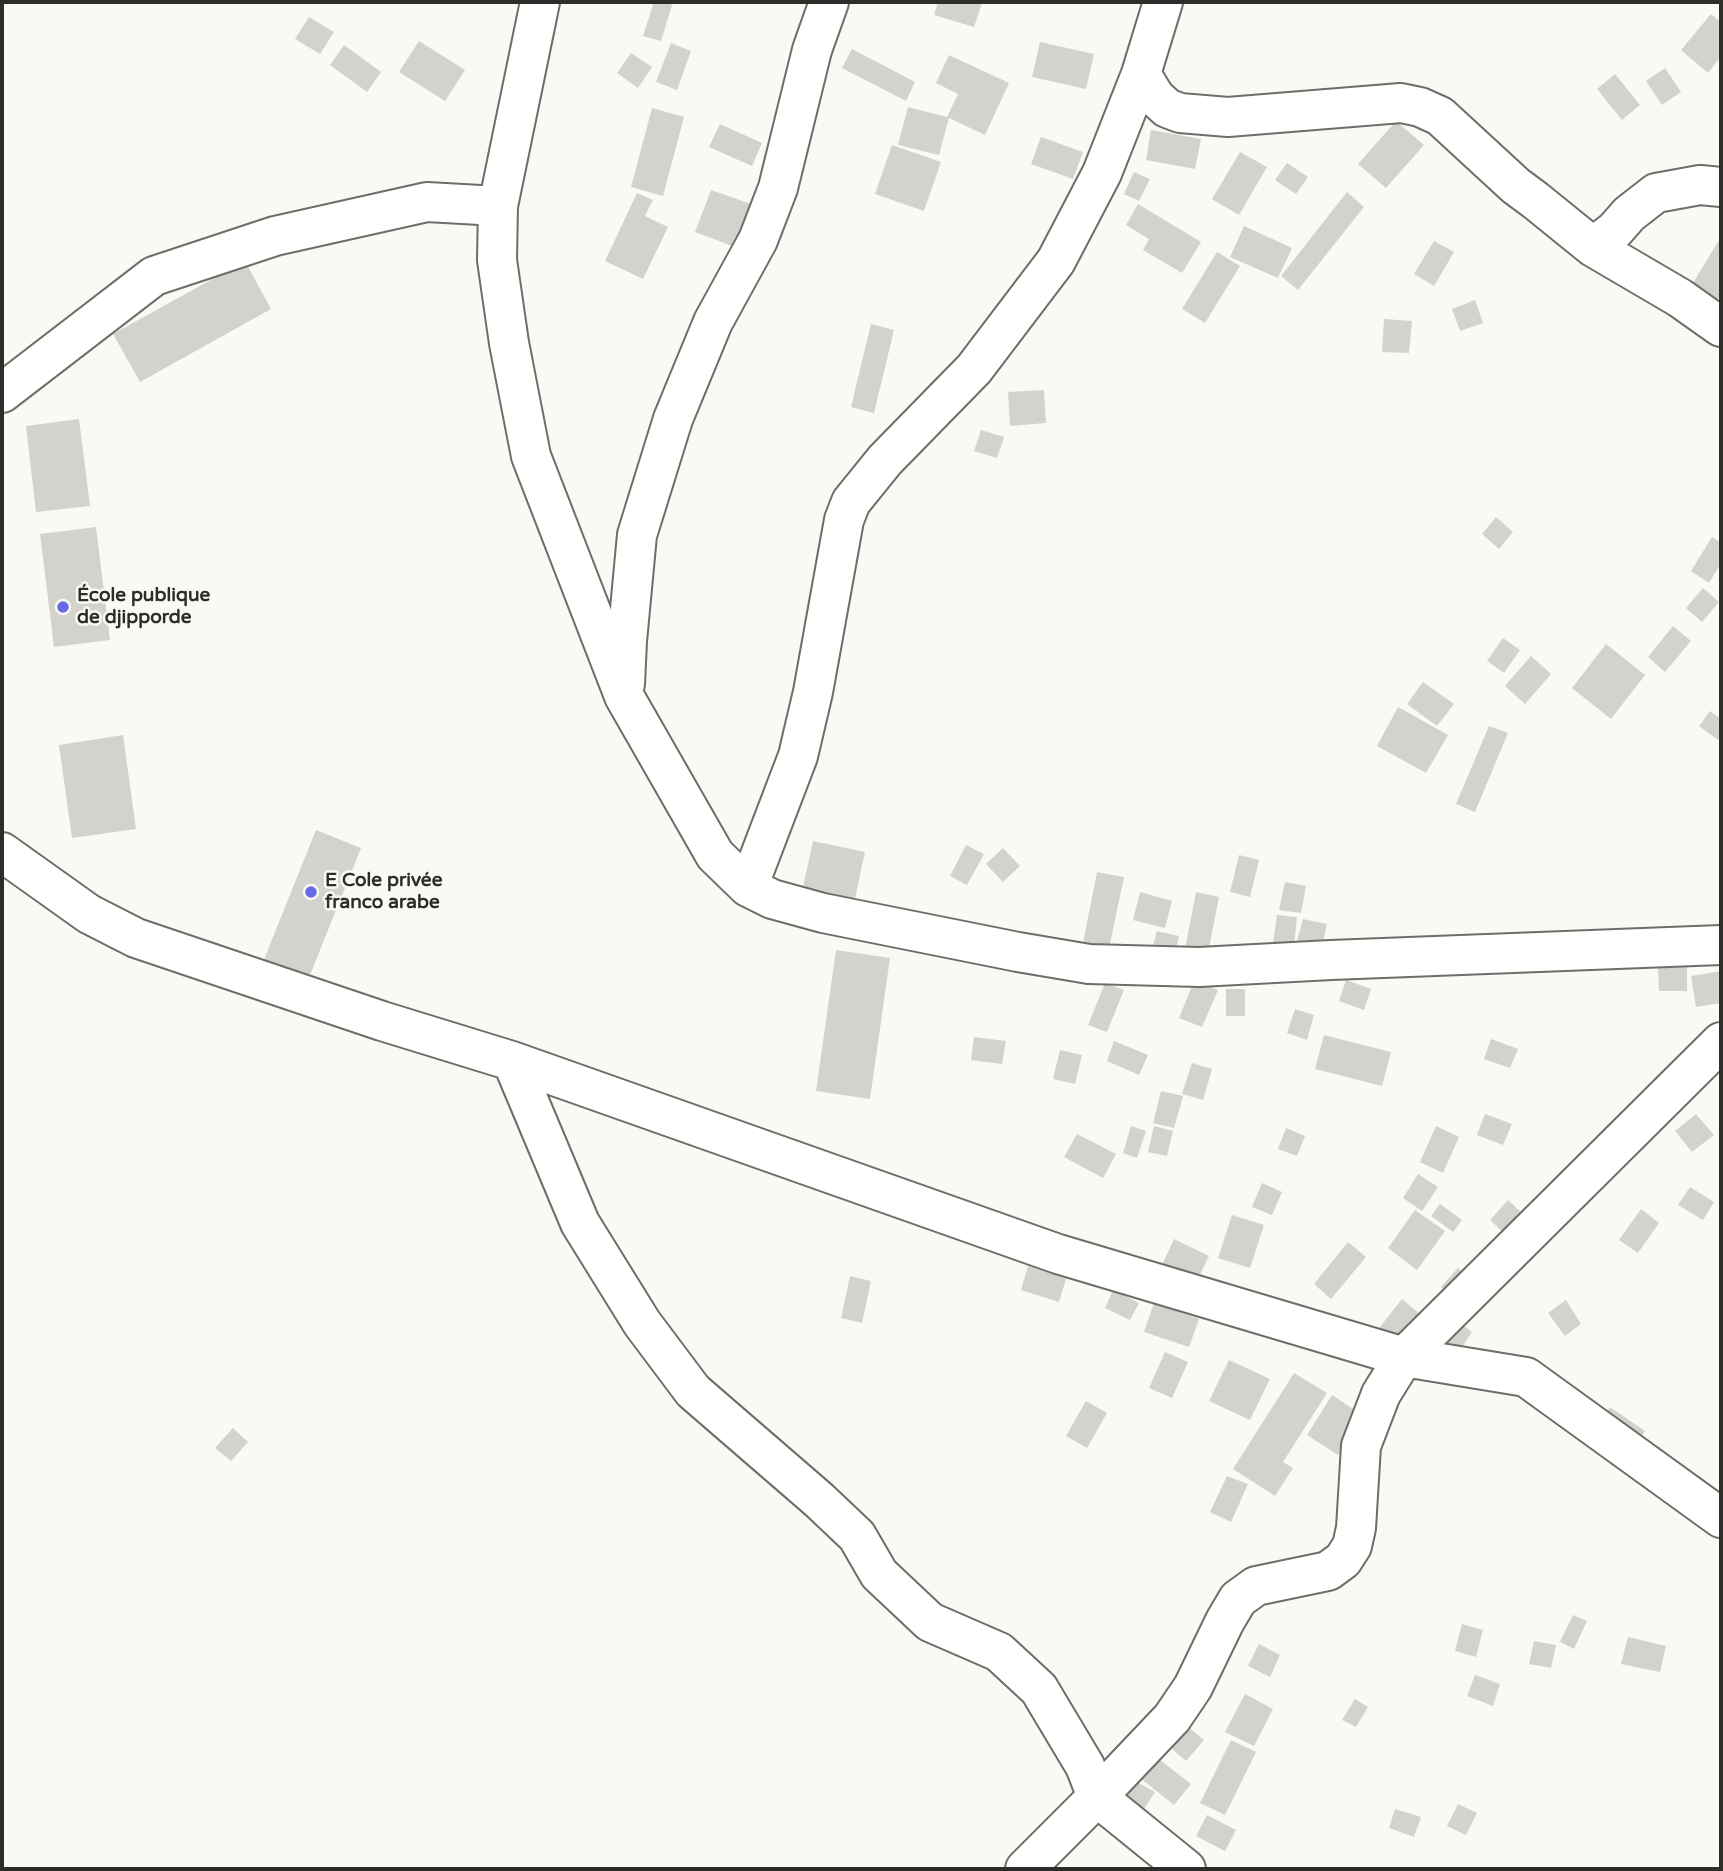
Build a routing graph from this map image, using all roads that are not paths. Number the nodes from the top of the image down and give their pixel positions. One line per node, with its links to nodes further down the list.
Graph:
1 (540, 2): 6 (street)
2 (829, 2): 10 (street)
3 (1163, 2): 4 (street)
4 (1141, 74): 7 (street); 12 (street)
5 (1721, 187): 7 (street)
6 (498, 206): 9 (street); 10 (street)
7 (1593, 247): 8 (street)
8 (1721, 327)
9 (2, 393)
10 (624, 696): 12 (street)
11 (2, 852): 15 (street)
12 (748, 887): 13 (street)
13 (1721, 945)
14 (1721, 1042): 16 (street)
15 (512, 1061): 16 (street); 18 (street)
16 (1404, 1357): 17 (street); 18 (street)
17 (1721, 1518)
18 (1097, 1797): 19 (street); 20 (street)
19 (1025, 1869)
20 (1186, 1869)

